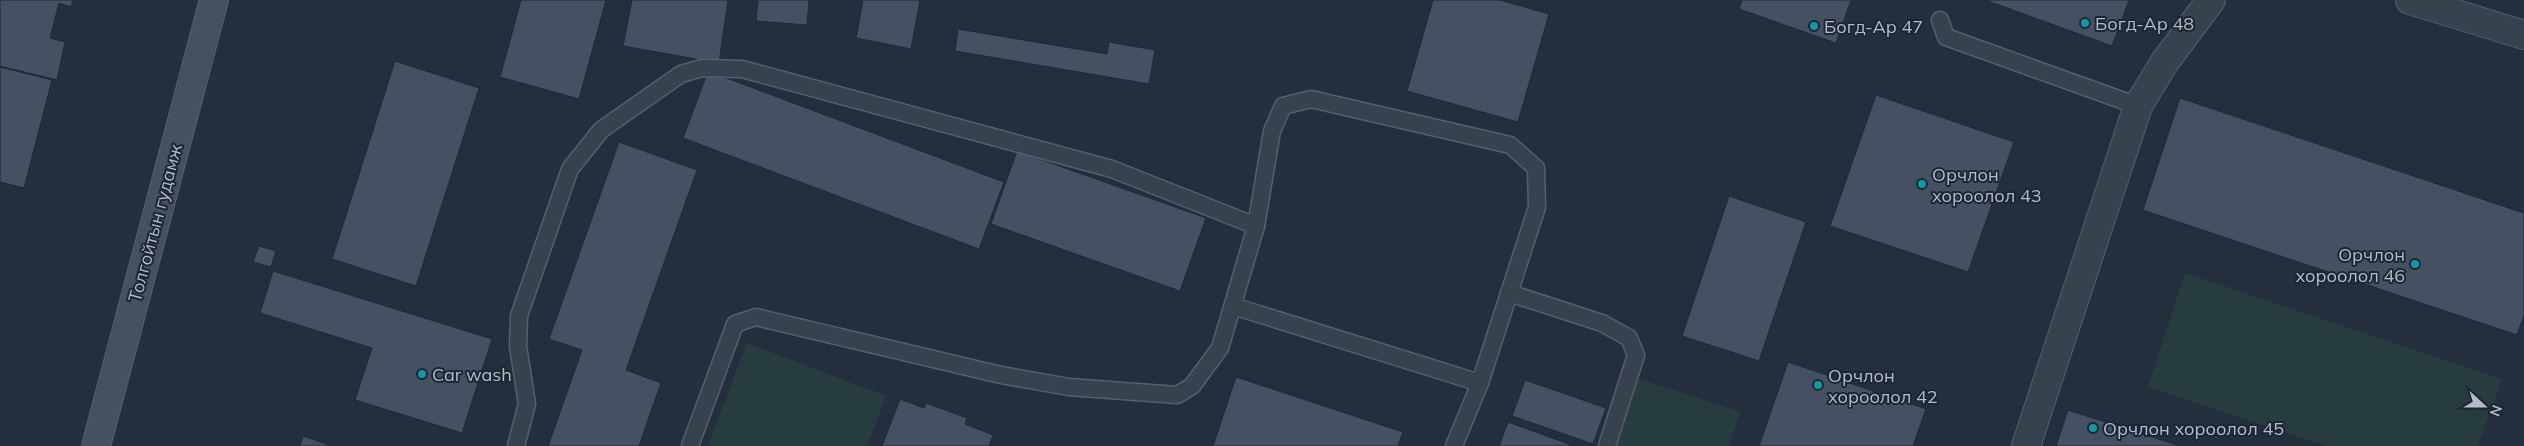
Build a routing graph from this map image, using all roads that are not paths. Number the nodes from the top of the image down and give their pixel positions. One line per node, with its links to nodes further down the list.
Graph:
1 (214, 0): 11 (main road, Толгойтын гудамж)
2 (2211, 0): 6 (street)
3 (2410, 0): 5 (street)
4 (1940, 20): 6 (lane)
5 (2524, 35)
6 (2138, 106): 16 (street)
7 (1256, 226): 8 (lane); 9 (lane); 12 (lane)
8 (1509, 293): 10 (lane); 15 (lane)
9 (1232, 306): 10 (lane); 13 (lane)
10 (1480, 383): 14 (lane)
11 (96, 446)
12 (516, 446)
13 (690, 446)
14 (1454, 446)
15 (1608, 446)
16 (2026, 446)

